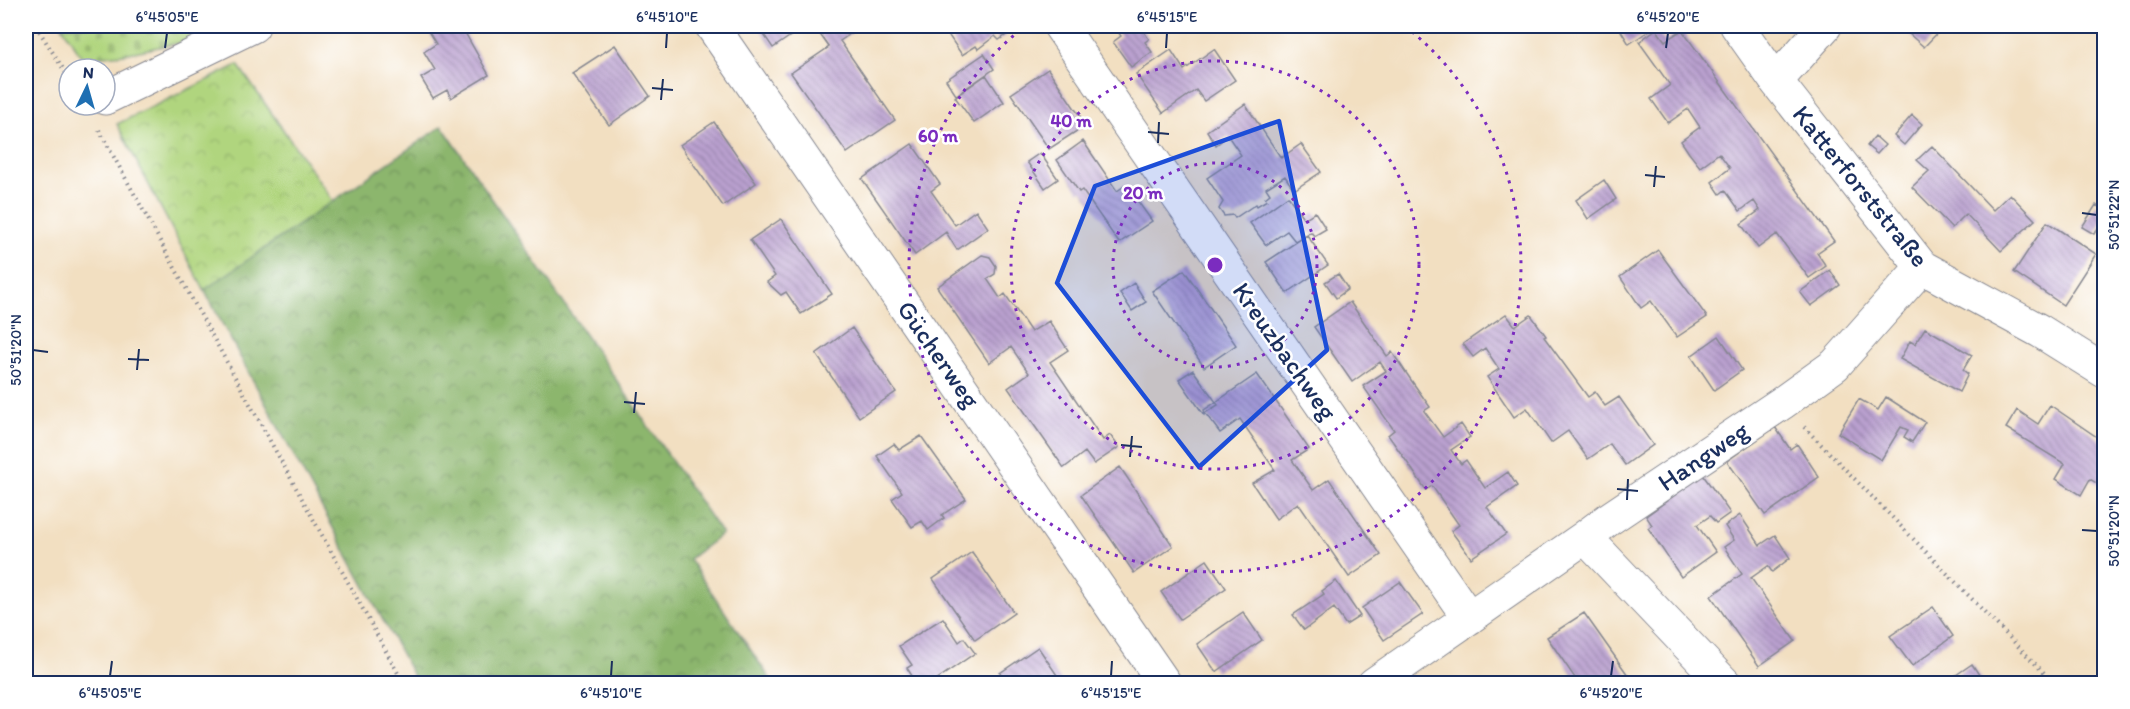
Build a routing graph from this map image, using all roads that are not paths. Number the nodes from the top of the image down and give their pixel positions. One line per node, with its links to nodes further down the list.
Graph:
1 (254, 26): 7 (street)
2 (712, 26): 12 (street, Gücherweg)
3 (1060, 26): 11 (street, Kreuzbachweg)
4 (1737, 26): 6 (street, Katterforststraße)
5 (1825, 26): 6 (street)
6 (1776, 81): 8 (street, Katterforststraße)
7 (117, 93)
8 (1922, 267): 9 (street, Katterforststraße); 10 (street, Hangweg)
9 (2104, 371)
10 (1585, 537): 11 (street, Hangweg); 14 (street)
11 (1469, 618): 13 (street, Hangweg)
12 (1165, 684)
13 (1374, 684)
14 (1725, 684)

